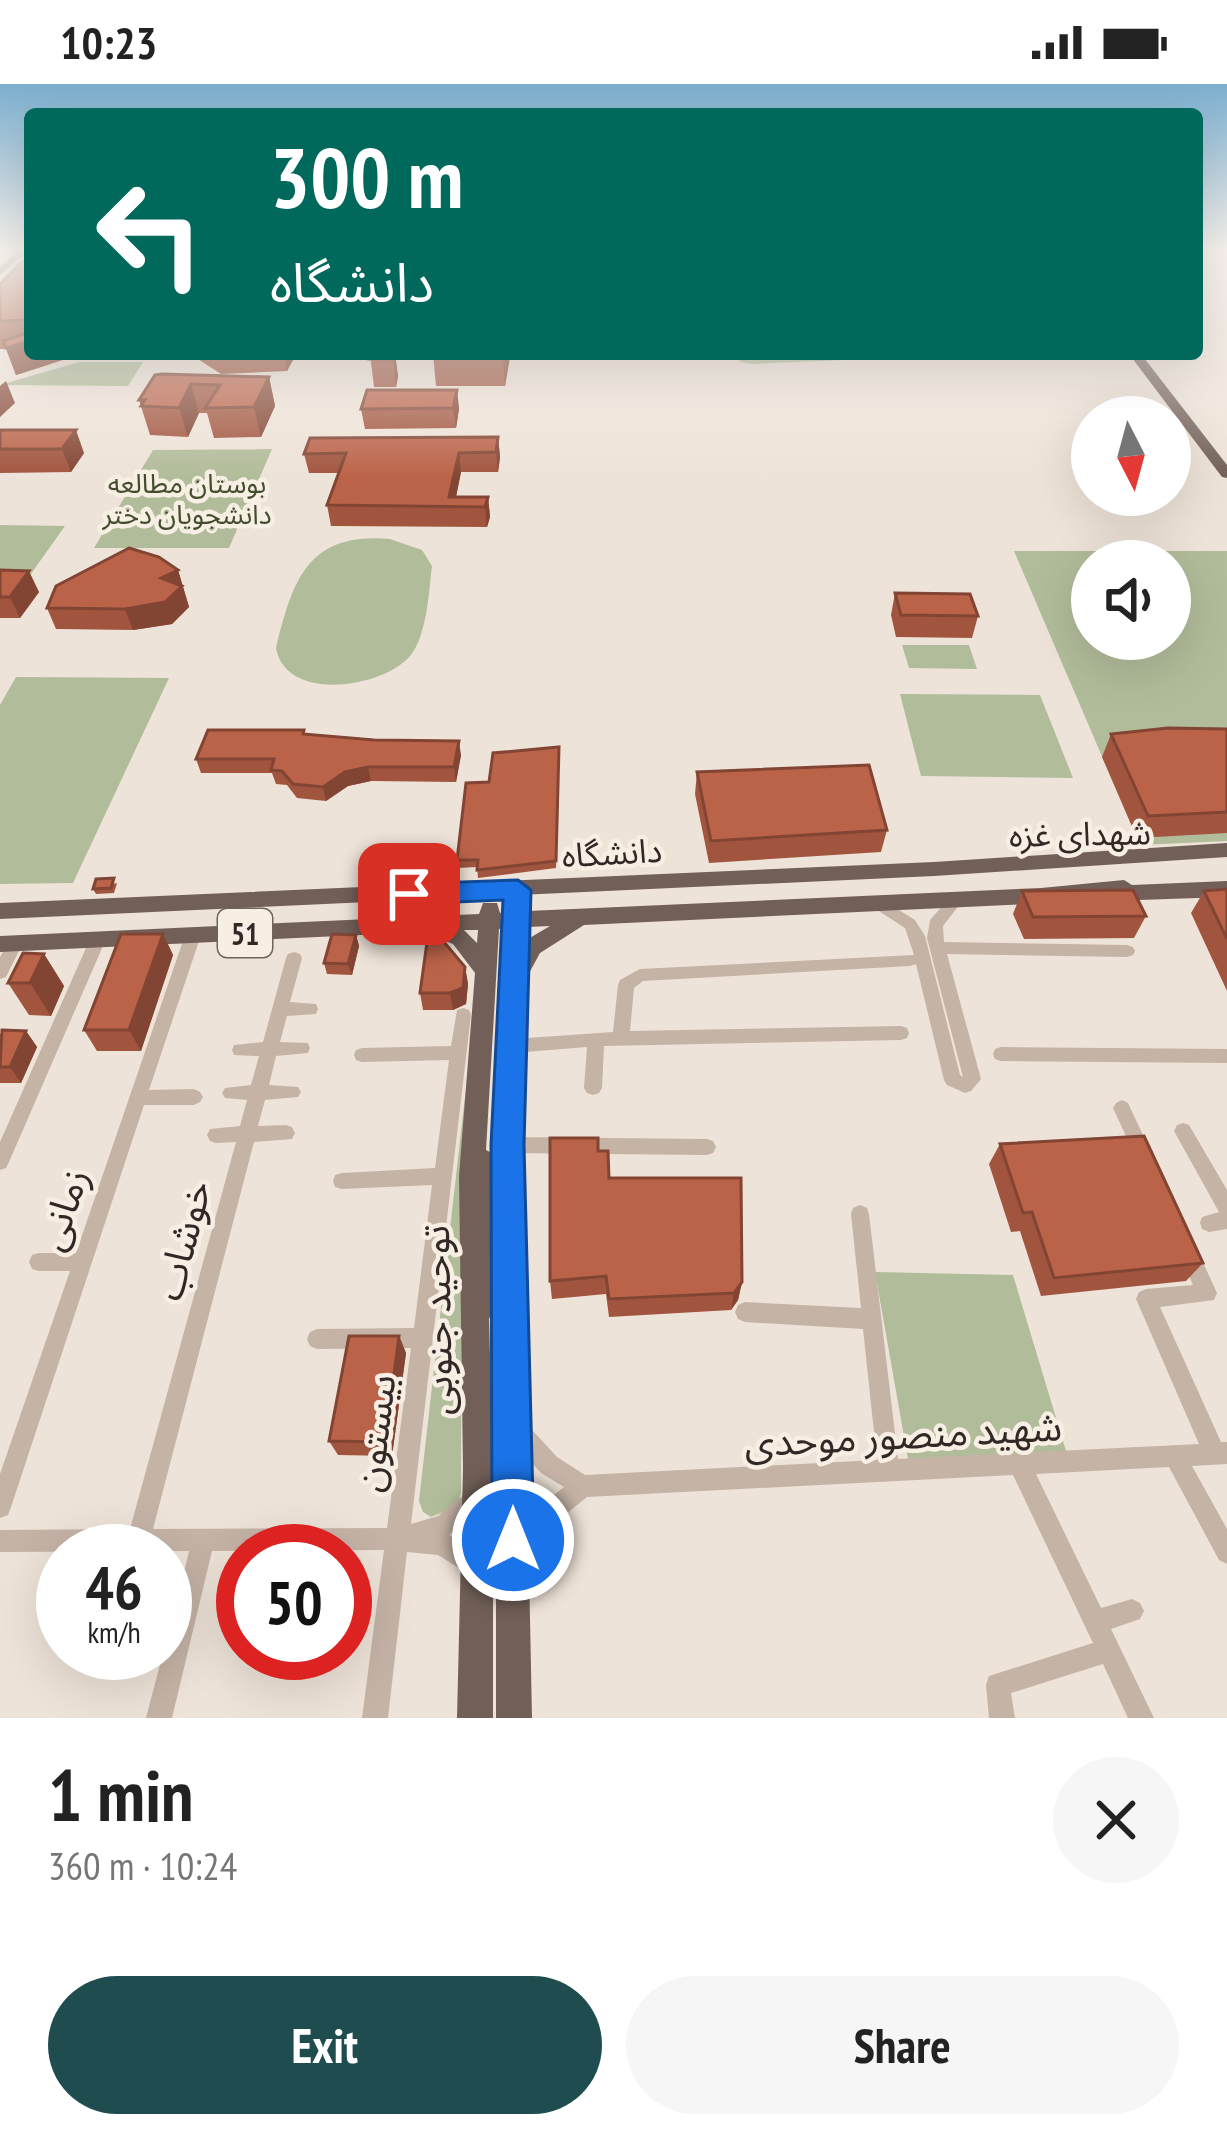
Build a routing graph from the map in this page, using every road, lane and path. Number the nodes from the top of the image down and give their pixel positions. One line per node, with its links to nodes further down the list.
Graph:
1 (1140, 360): 4 (main road)
2 (1153, 360): 3 (main road)
3 (1227, 457)
4 (1227, 474)
5 (1227, 850): 7 (main road, دانشگاه)
6 (1227, 862): 7 (main road, شهدای غزه / 51)
7 (934, 869): 11 (main road, دانشگاه / 51)
8 (1227, 885): 9 (main road, دانشگاه)
9 (957, 899): 10 (main road, دانشگاه / 51); 18 (street)
10 (876, 902): 13 (main road, دانشگاه / 51); 18 (street)
11 (508, 910): 12 (main road, توحید جنوبی / 51); 13 (main road, دانشگاه / 51); 14 (main road, دانشگاه / 51); 23 (main road, توحید جنوبی)
12 (0, 911)
13 (591, 915): 23 (main road)
14 (426, 925): 15 (main road, دانشگاه / 51); 23 (main road)
15 (193, 935): 16 (main road, دانشگاه / 51); 43 (street, زمانی)
16 (98, 939): 17 (main road, دانشگاه / 51); 51 (street)
17 (7, 943): 22 (street)
18 (938, 948): 19 (street)
19 (1126, 951)
20 (295, 958): 24 (street, خوشاب)
21 (910, 960): 28 (street)
22 (0, 973)
23 (503, 976): 30 (main road, توحید جنوبی); 52 (main road, توحید جنوبی)
24 (281, 1009): 25 (street); 32 (street, خوشاب)
25 (310, 1009)
26 (463, 1015): 34 (street, بیستون)
27 (902, 1033): 28 (street)
28 (621, 1038): 29 (street)
29 (596, 1040): 30 (street); 38 (street)
30 (513, 1046): 49 (main road, توحید جنوبی)
31 (302, 1048): 32 (street)
32 (270, 1049): 33 (street); 41 (street, خوشاب)
33 (240, 1050)
34 (458, 1053): 36 (street); 54 (street, بیستون)
35 (1001, 1054): 37 (street)
36 (362, 1055)
37 (1227, 1057)
38 (593, 1088)
39 (292, 1092): 41 (street)
40 (230, 1093): 41 (street)
41 (258, 1093): 47 (street, خوشاب)
42 (194, 1097): 43 (street)
43 (138, 1098): 60 (street, زمانی)
44 (1122, 1108): 53 (street)
45 (1184, 1131): 56 (street)
46 (286, 1133): 47 (street)
47 (247, 1134): 48 (street); 74 (street, خوشاب)
48 (216, 1135)
49 (508, 1145): 50 (street); 63 (main road, توحید جنوبی)
50 (707, 1147)
51 (0, 1162)
52 (473, 1169): 63 (main road); 72 (main road, توحید جنوبی)
53 (1150, 1170)
54 (442, 1176): 55 (street); 64 (street, بیستون)
55 (341, 1181)
56 (1227, 1208)
57 (860, 1214): 62 (street)
58 (1179, 1232): 67 (street)
59 (39, 1262): 60 (street)
60 (83, 1262): 73 (street, زمانی)
61 (745, 1312): 62 (street)
62 (872, 1319): 70 (street)
63 (511, 1326): 66 (main road, توحید جنوبی)
64 (422, 1338): 65 (street); 75 (street, بیستون)
65 (316, 1339)
66 (513, 1426): 71 (street); 82 (main road, توحید جنوبی)
67 (1221, 1454): 68 (street, شهید منصور موحدی)
68 (1175, 1456): 69 (street, شهید منصور موحدی); 80 (street)
69 (1020, 1465): 70 (street, شهید منصور موحدی); 84 (street)
70 (889, 1472): 71 (street, شهید منصور موحدی)
71 (583, 1486): 82 (street)
72 (478, 1497): 75 (street); 81 (main road, توحید جنوبی)
73 (0, 1507)
74 (142, 1524)
75 (398, 1539): 77 (street); 81 (street); 87 (street, بیستون)
76 (192, 1540): 77 (street)
77 (203, 1540): 86 (street)
78 (0, 1541): 79 (street)
79 (36, 1541)
80 (1227, 1552)
81 (479, 1569): 88 (main road, توحید جنوبی)
82 (513, 1577): 89 (main road, توحید جنوبی)
83 (1132, 1611): 84 (street)
84 (1095, 1621): 85 (street)
85 (1109, 1650): 90 (street); 91 (street)
86 (159, 1718)
87 (375, 1718)
88 (475, 1718)
89 (514, 1718)
90 (1002, 1718)
91 (1141, 1718)

